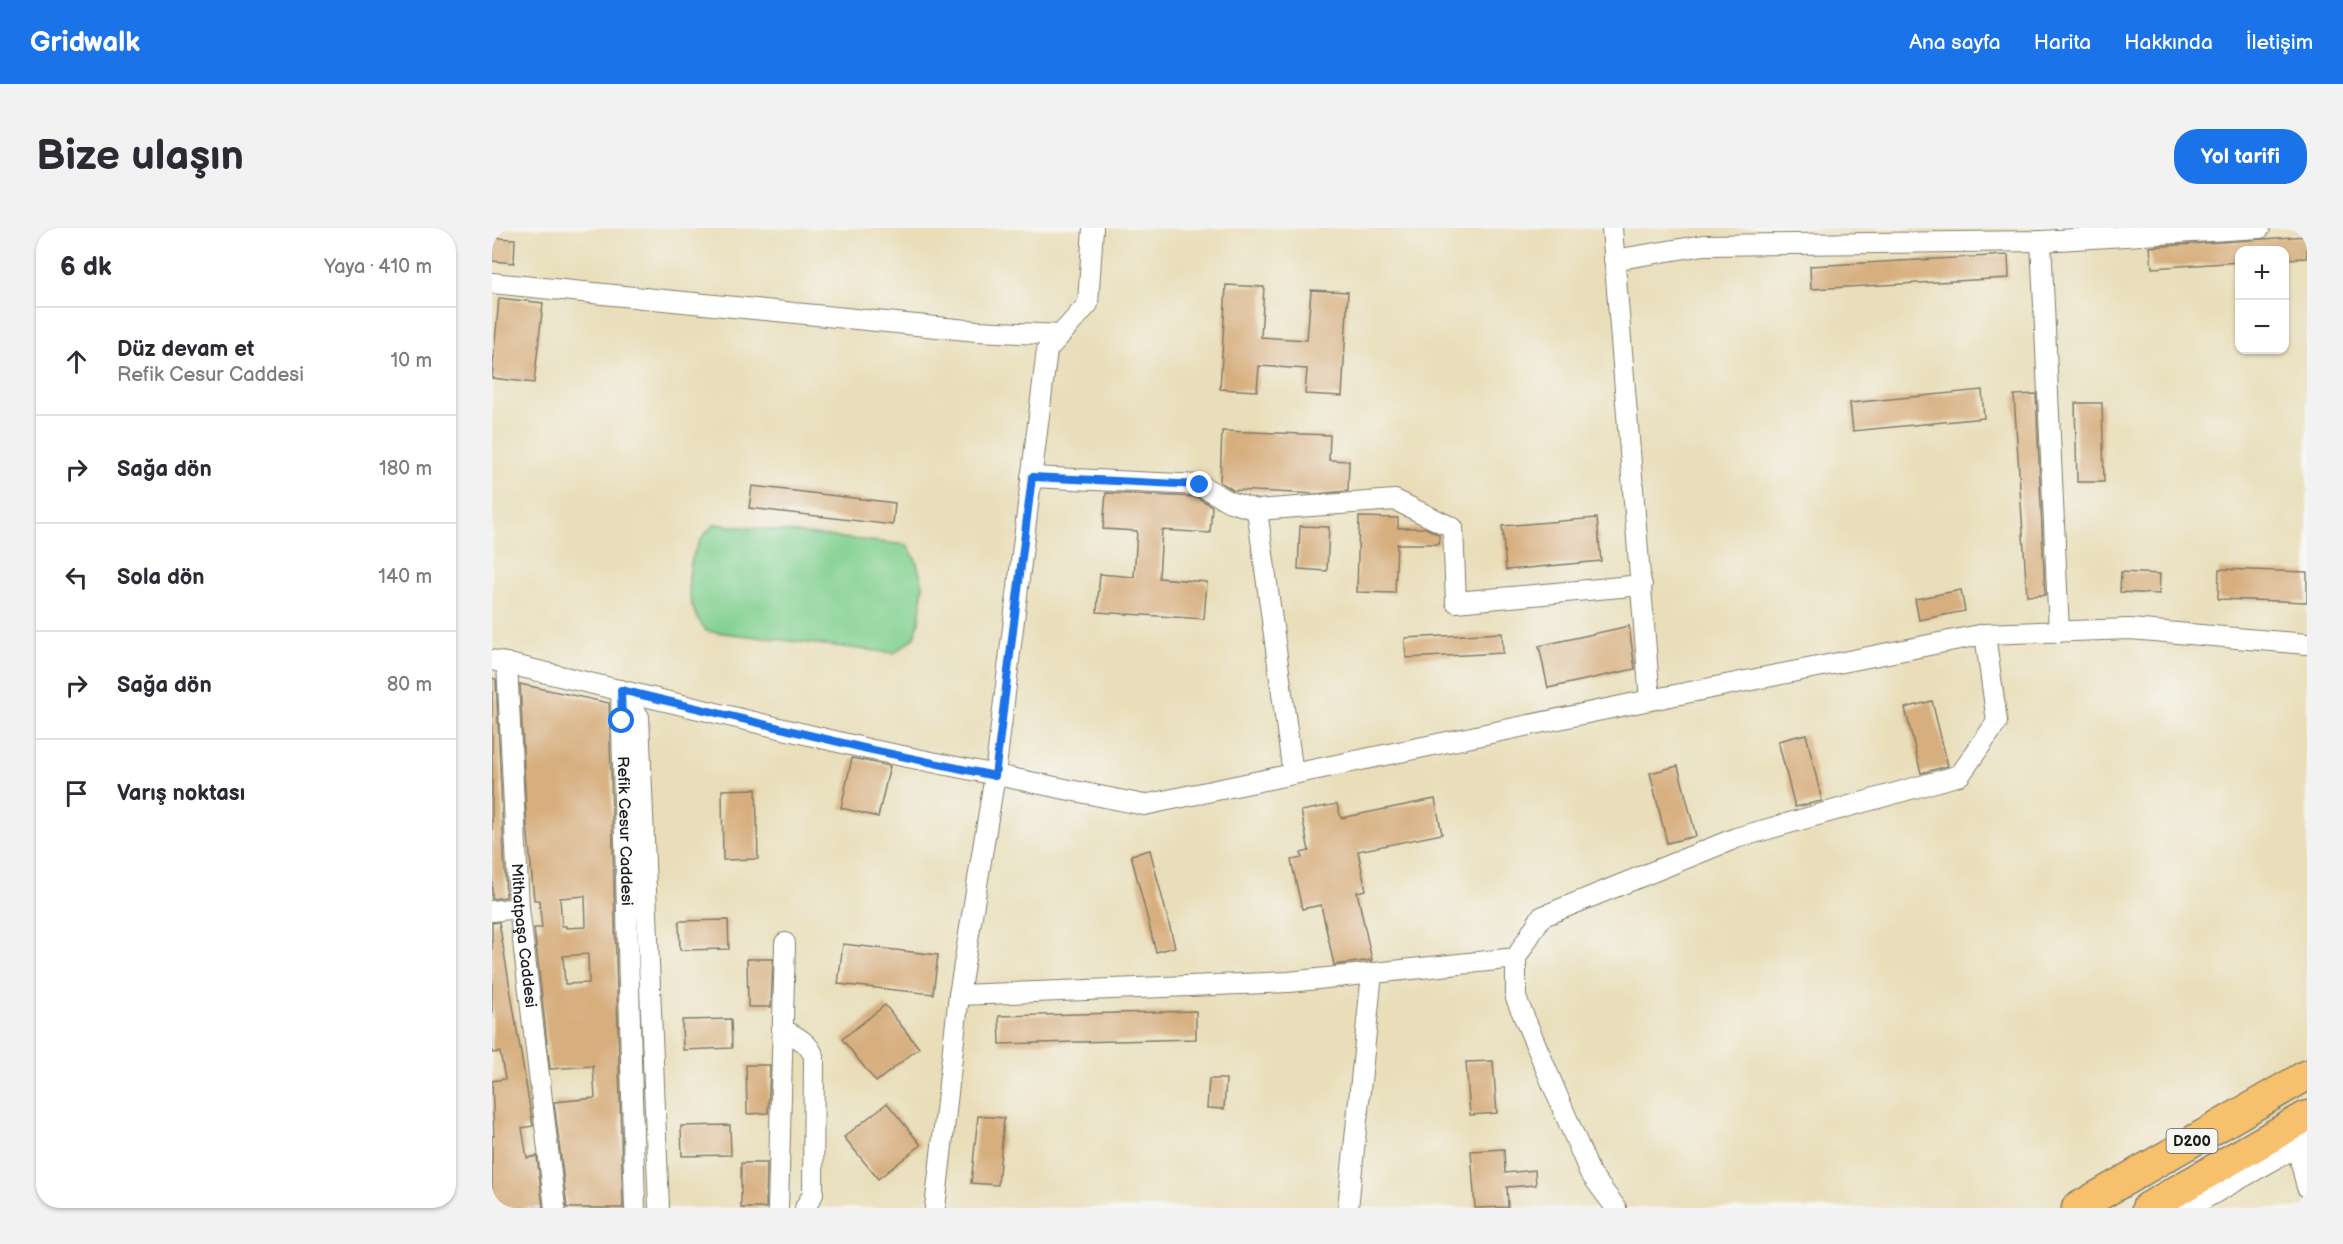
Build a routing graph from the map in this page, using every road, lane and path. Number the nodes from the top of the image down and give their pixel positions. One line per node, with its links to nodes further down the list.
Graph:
1 (1094, 228): 7 (street)
2 (1612, 228): 5 (street)
3 (2260, 228): 4 (street)
4 (2041, 241): 5 (street); 11 (street)
5 (1614, 260): 10 (street)
6 (492, 283): 7 (street)
7 (1060, 335): 8 (street)
8 (1032, 477): 9 (street); 18 (street)
9 (1257, 510): 10 (street); 17 (street)
10 (1642, 585): 16 (street)
11 (2059, 632): 12 (street); 13 (street)
12 (1985, 634): 16 (street); 22 (street)
13 (2307, 644)
14 (500, 661): 15 (street); 19 (street, Mithatpaşa Caddesi)
15 (621, 690): 18 (street); 30 (street, Refik Cesur Caddesi); 31 (street, Refik Cesur Caddesi)
16 (1650, 700): 17 (street)
17 (1293, 774): 18 (street)
18 (995, 776): 24 (street)
19 (519, 908): 20 (street); 29 (street, Mithatpaşa Caddesi)
20 (492, 911)
21 (785, 943): 25 (street)
22 (1516, 958): 23 (street); 36 (street)
23 (1372, 973): 24 (street); 35 (street)
24 (959, 995): 34 (street)
25 (782, 1029): 32 (street); 33 (street)
26 (2307, 1075): 37 (highway, D200)
27 (2304, 1129): 28 (street); 38 (highway, D200); 39 (street)
28 (2307, 1187)
29 (555, 1208)
30 (635, 1208)
31 (659, 1208)
32 (778, 1208)
33 (805, 1208)
34 (936, 1208)
35 (1348, 1208)
36 (1617, 1208)
37 (2077, 1208)
38 (2147, 1208)
39 (2188, 1208)

